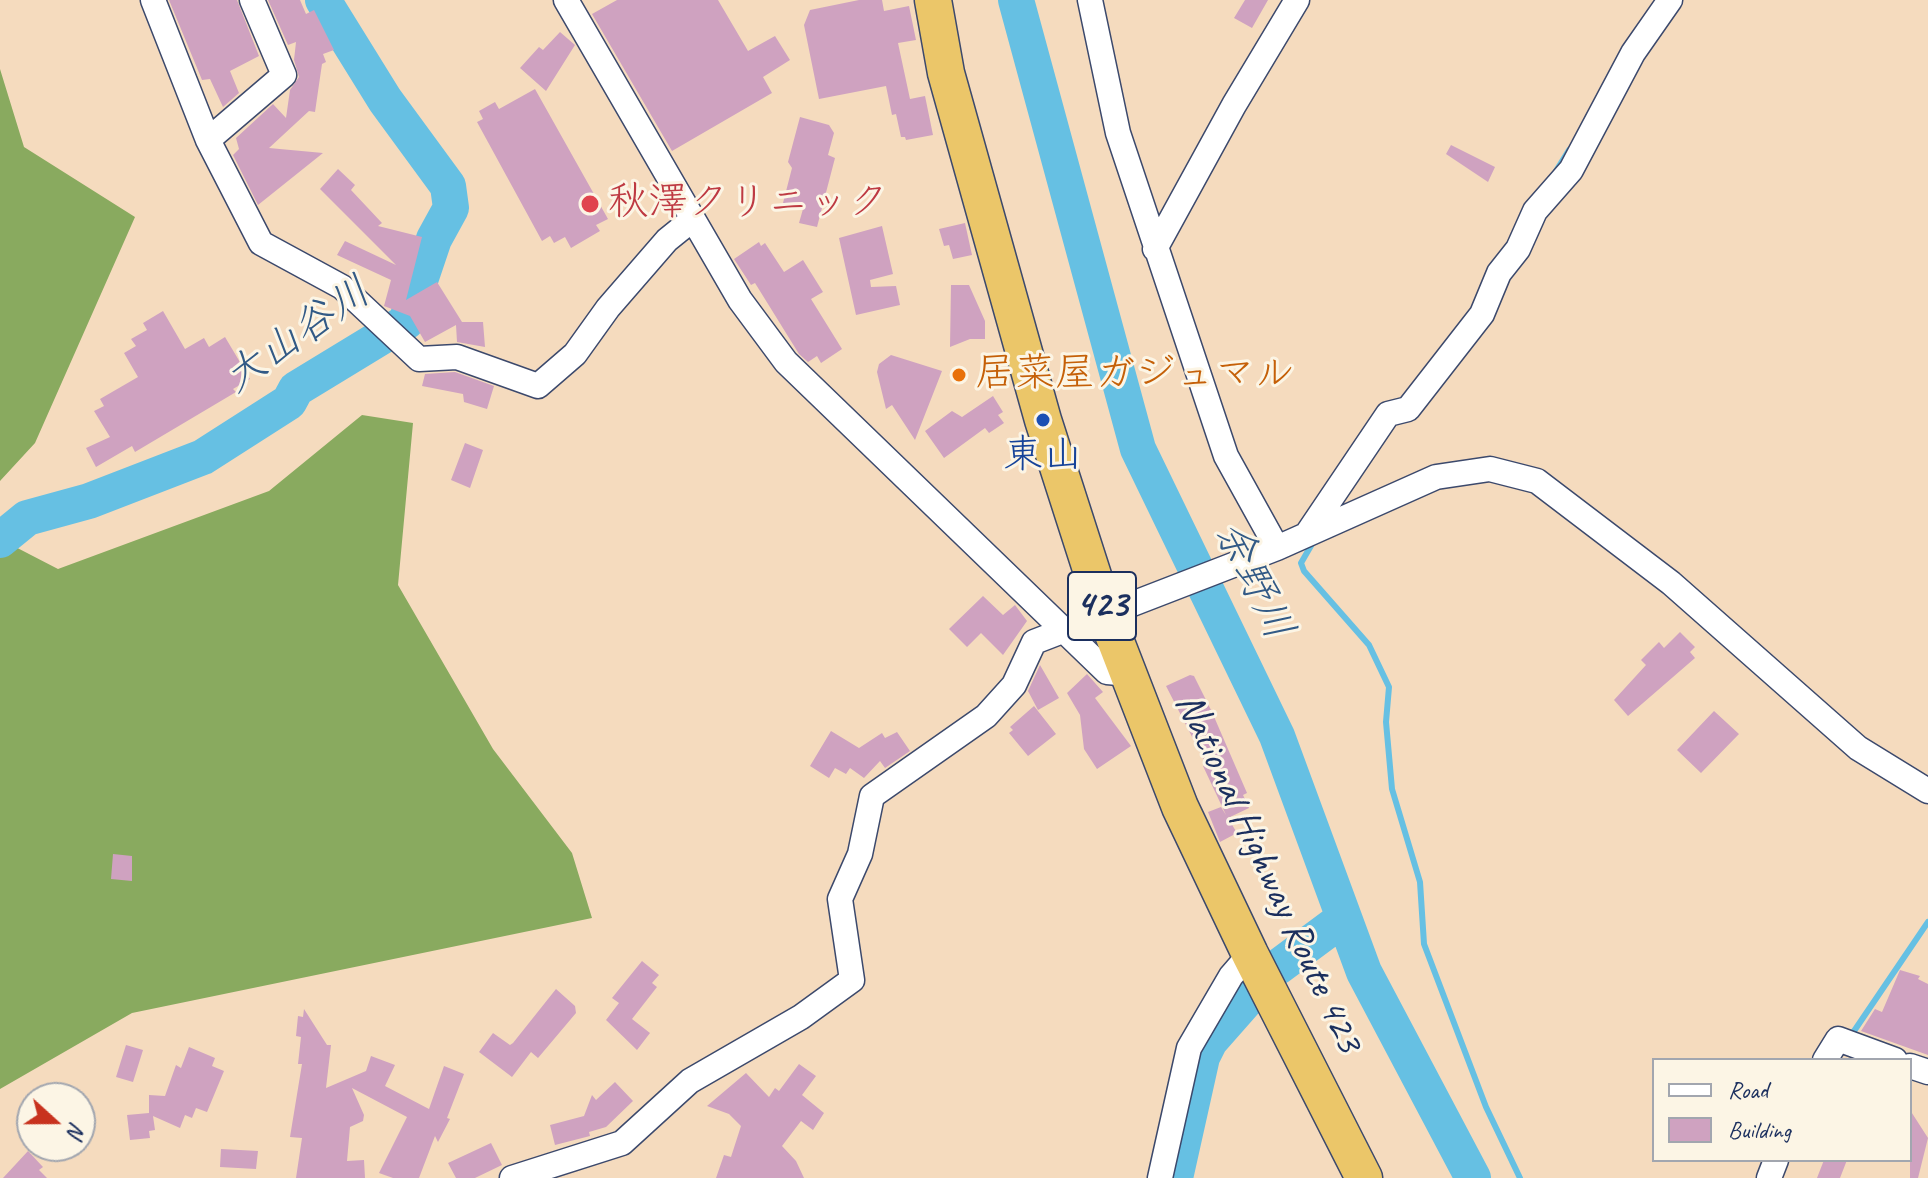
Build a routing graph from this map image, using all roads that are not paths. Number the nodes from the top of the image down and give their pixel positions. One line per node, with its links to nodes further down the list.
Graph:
1 (153, 0): 8 (street)
2 (252, 0): 8 (street)
3 (566, 0): 9 (street)
4 (933, 0): 13 (highway, National Highway Route 423 / 423)
5 (1090, 0): 10 (street)
6 (1297, 0): 10 (street)
7 (1670, 0): 11 (street)
8 (208, 140): 9 (street)
9 (693, 219): 14 (street)
10 (1155, 249): 12 (street)
11 (1307, 534): 12 (street); 16 (street)
12 (1271, 550): 13 (street)
13 (1106, 616): 14 (street); 15 (highway, National Highway Route 423 / 423)
14 (1063, 632): 15 (street); 20 (street)
15 (1130, 674): 17 (highway, National Highway Route 423 / 423)
16 (1928, 791)
17 (1250, 954): 21 (street); 22 (highway, National Highway Route 423 / 423)
18 (1826, 1058): 19 (street)
19 (1890, 1058)
20 (512, 1178)
21 (1160, 1178)
22 (1364, 1178)

